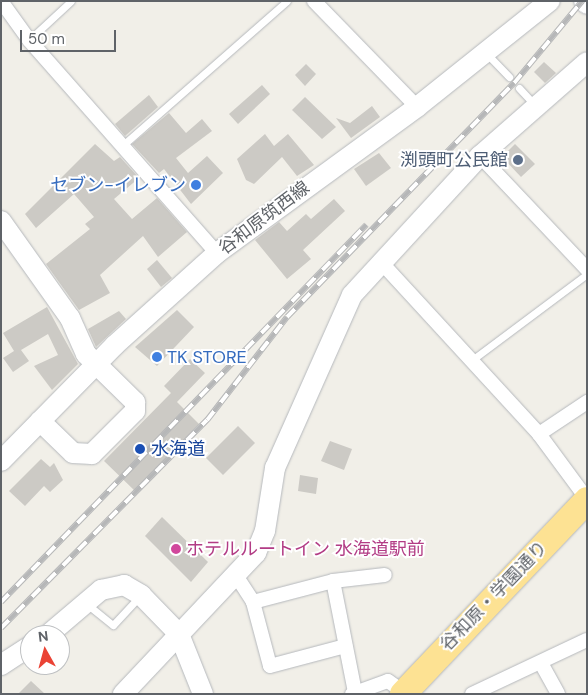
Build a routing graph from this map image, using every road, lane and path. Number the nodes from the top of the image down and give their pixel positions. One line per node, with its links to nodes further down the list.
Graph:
1 (72, 1): 8 (lane)
2 (287, 1): 15 (lane)
3 (314, 1): 13 (street)
4 (550, 1): 9 (street, 谷和原筑西線)
5 (584, 1): 6 (street)
6 (587, 4)
7 (3, 7): 8 (street)
8 (30, 40): 15 (street)
9 (486, 54): 11 (lane); 13 (street, 谷和原筑西線)
10 (587, 62): 14 (street)
11 (509, 77)
12 (519, 88): 14 (lane)
13 (417, 107): 18 (street, 谷和原筑西線)
14 (536, 107): 16 (street)
15 (123, 145): 18 (street)
16 (480, 156): 19 (street); 20 (street)
17 (1, 221): 23 (street)
18 (217, 254): 23 (street, 谷和原筑西線)
19 (380, 261): 22 (street); 31 (street)
20 (587, 269)
21 (587, 274): 22 (lane)
22 (472, 360): 26 (street)
23 (97, 363): 25 (street, 谷和原筑西線); 25 (street)
24 (587, 402): 26 (street)
25 (40, 421): 27 (street, 谷和原筑西線)
26 (539, 434): 28 (street)
27 (1, 461)
28 (587, 499): 44 (highway, 谷和原・学園通り)
29 (587, 524): 44 (highway, 谷和原・学園通り)
30 (385, 574): 32 (street)
31 (237, 577): 34 (street); 37 (street)
32 (333, 581): 34 (street); 39 (street)
33 (141, 595): 35 (street); 35 (lane); 37 (street)
34 (253, 602): 39 (street)
35 (86, 604): 36 (street)
36 (60, 625)
37 (179, 634): 45 (street); 46 (street)
38 (587, 640): 41 (street)
39 (344, 646): 43 (street)
40 (20, 653): 42 (street)
41 (541, 663): 47 (street); 48 (street)
42 (1, 665)
43 (354, 693): 44 (street)
44 (410, 693)
45 (123, 694)
46 (203, 694)
47 (472, 694)
48 (558, 694)

